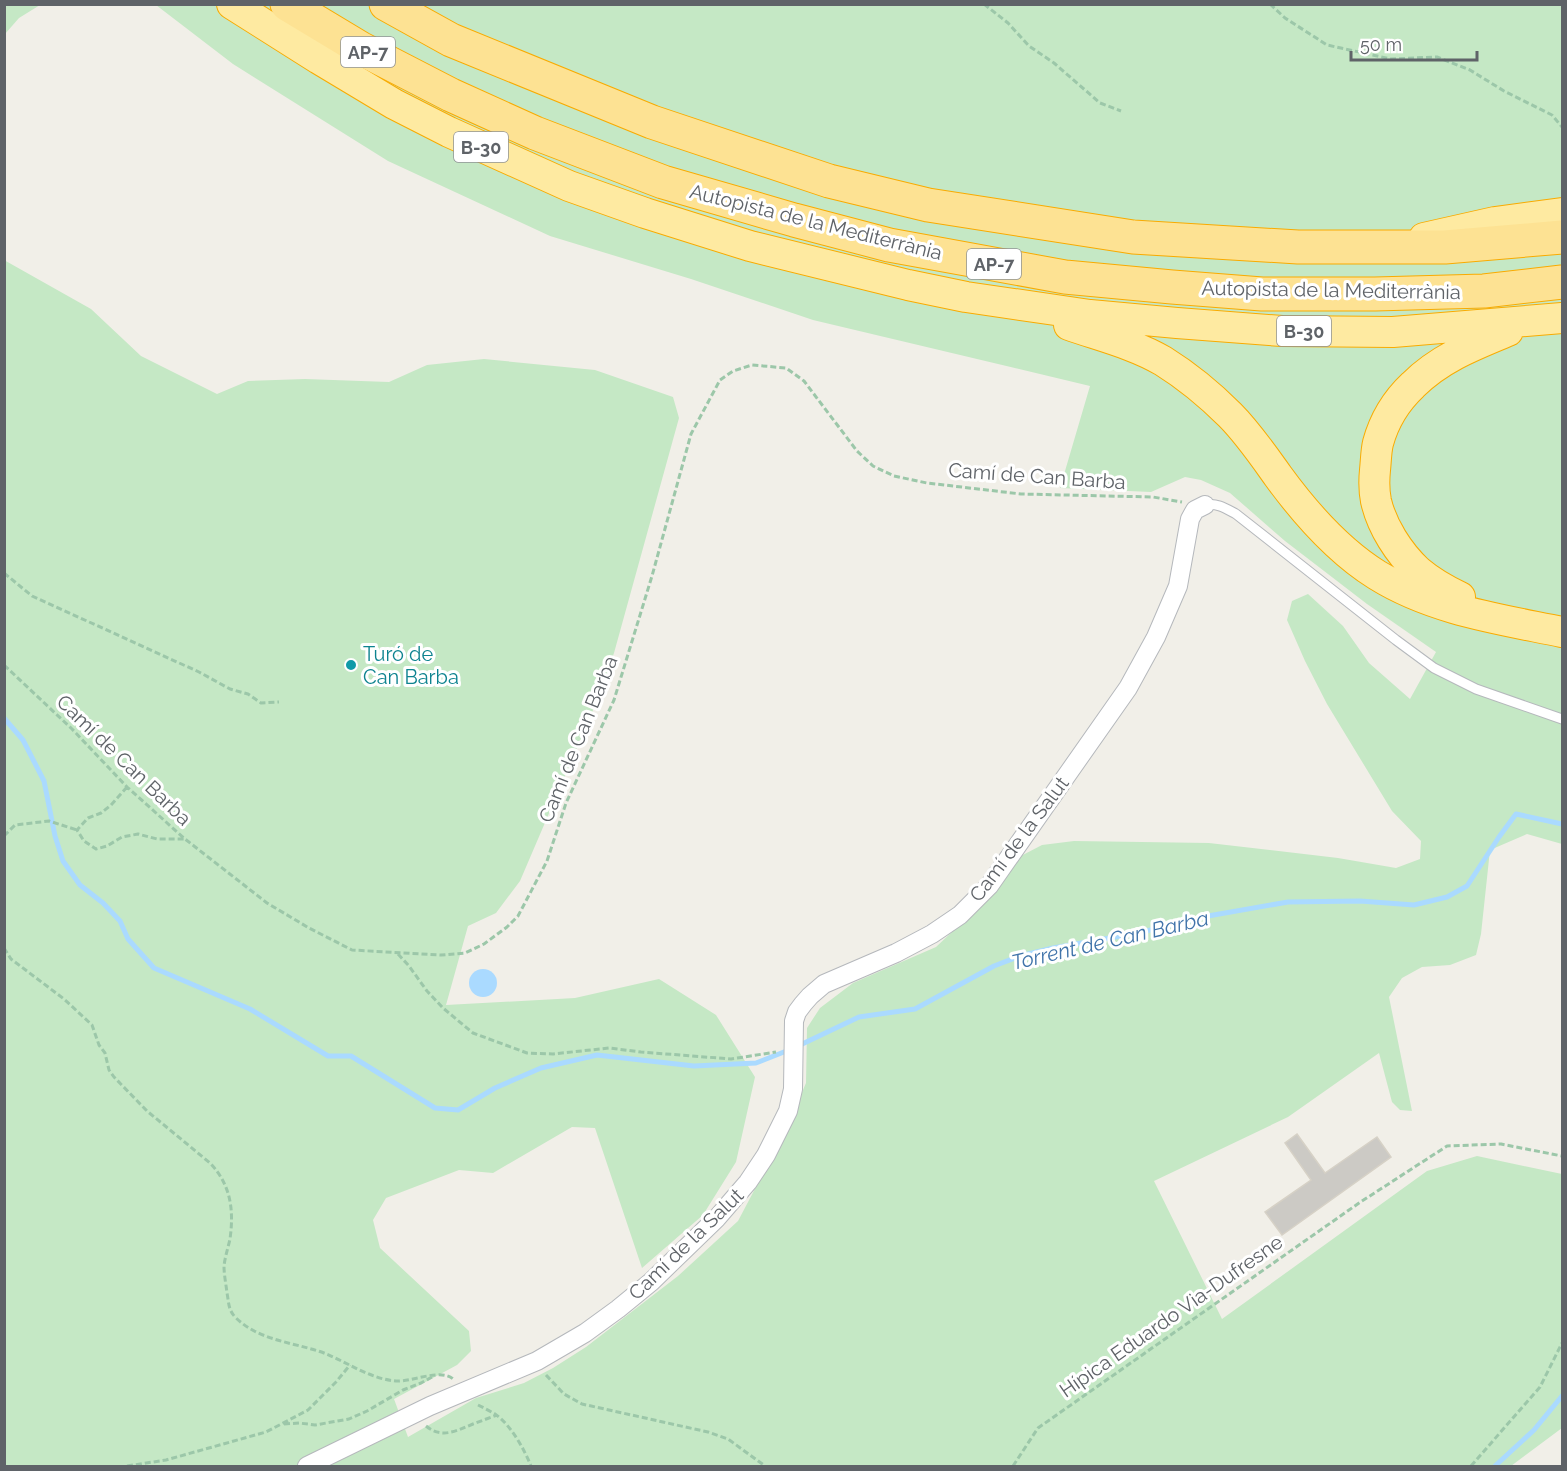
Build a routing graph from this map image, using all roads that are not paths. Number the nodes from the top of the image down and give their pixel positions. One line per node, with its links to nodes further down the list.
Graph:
1 (232, 4): 8 (highway, B-30)
2 (287, 4): 7 (highway, Autopista de la Mediterrània / AP-7)
3 (386, 4): 6 (highway, AP-7)
4 (1563, 213): 6 (highway)
5 (1563, 237): 6 (highway, AP-7)
6 (1386, 247)
7 (1563, 282)
8 (1010, 303): 10 (highway, B-30); 13 (highway)
9 (1563, 318): 10 (highway, B-30)
10 (1532, 321): 12 (highway)
11 (1205, 505): 14 (lane); 15 (street, Camí de la Salut)
12 (1563, 620)
13 (1563, 632)
14 (1563, 719)
15 (307, 1467)

